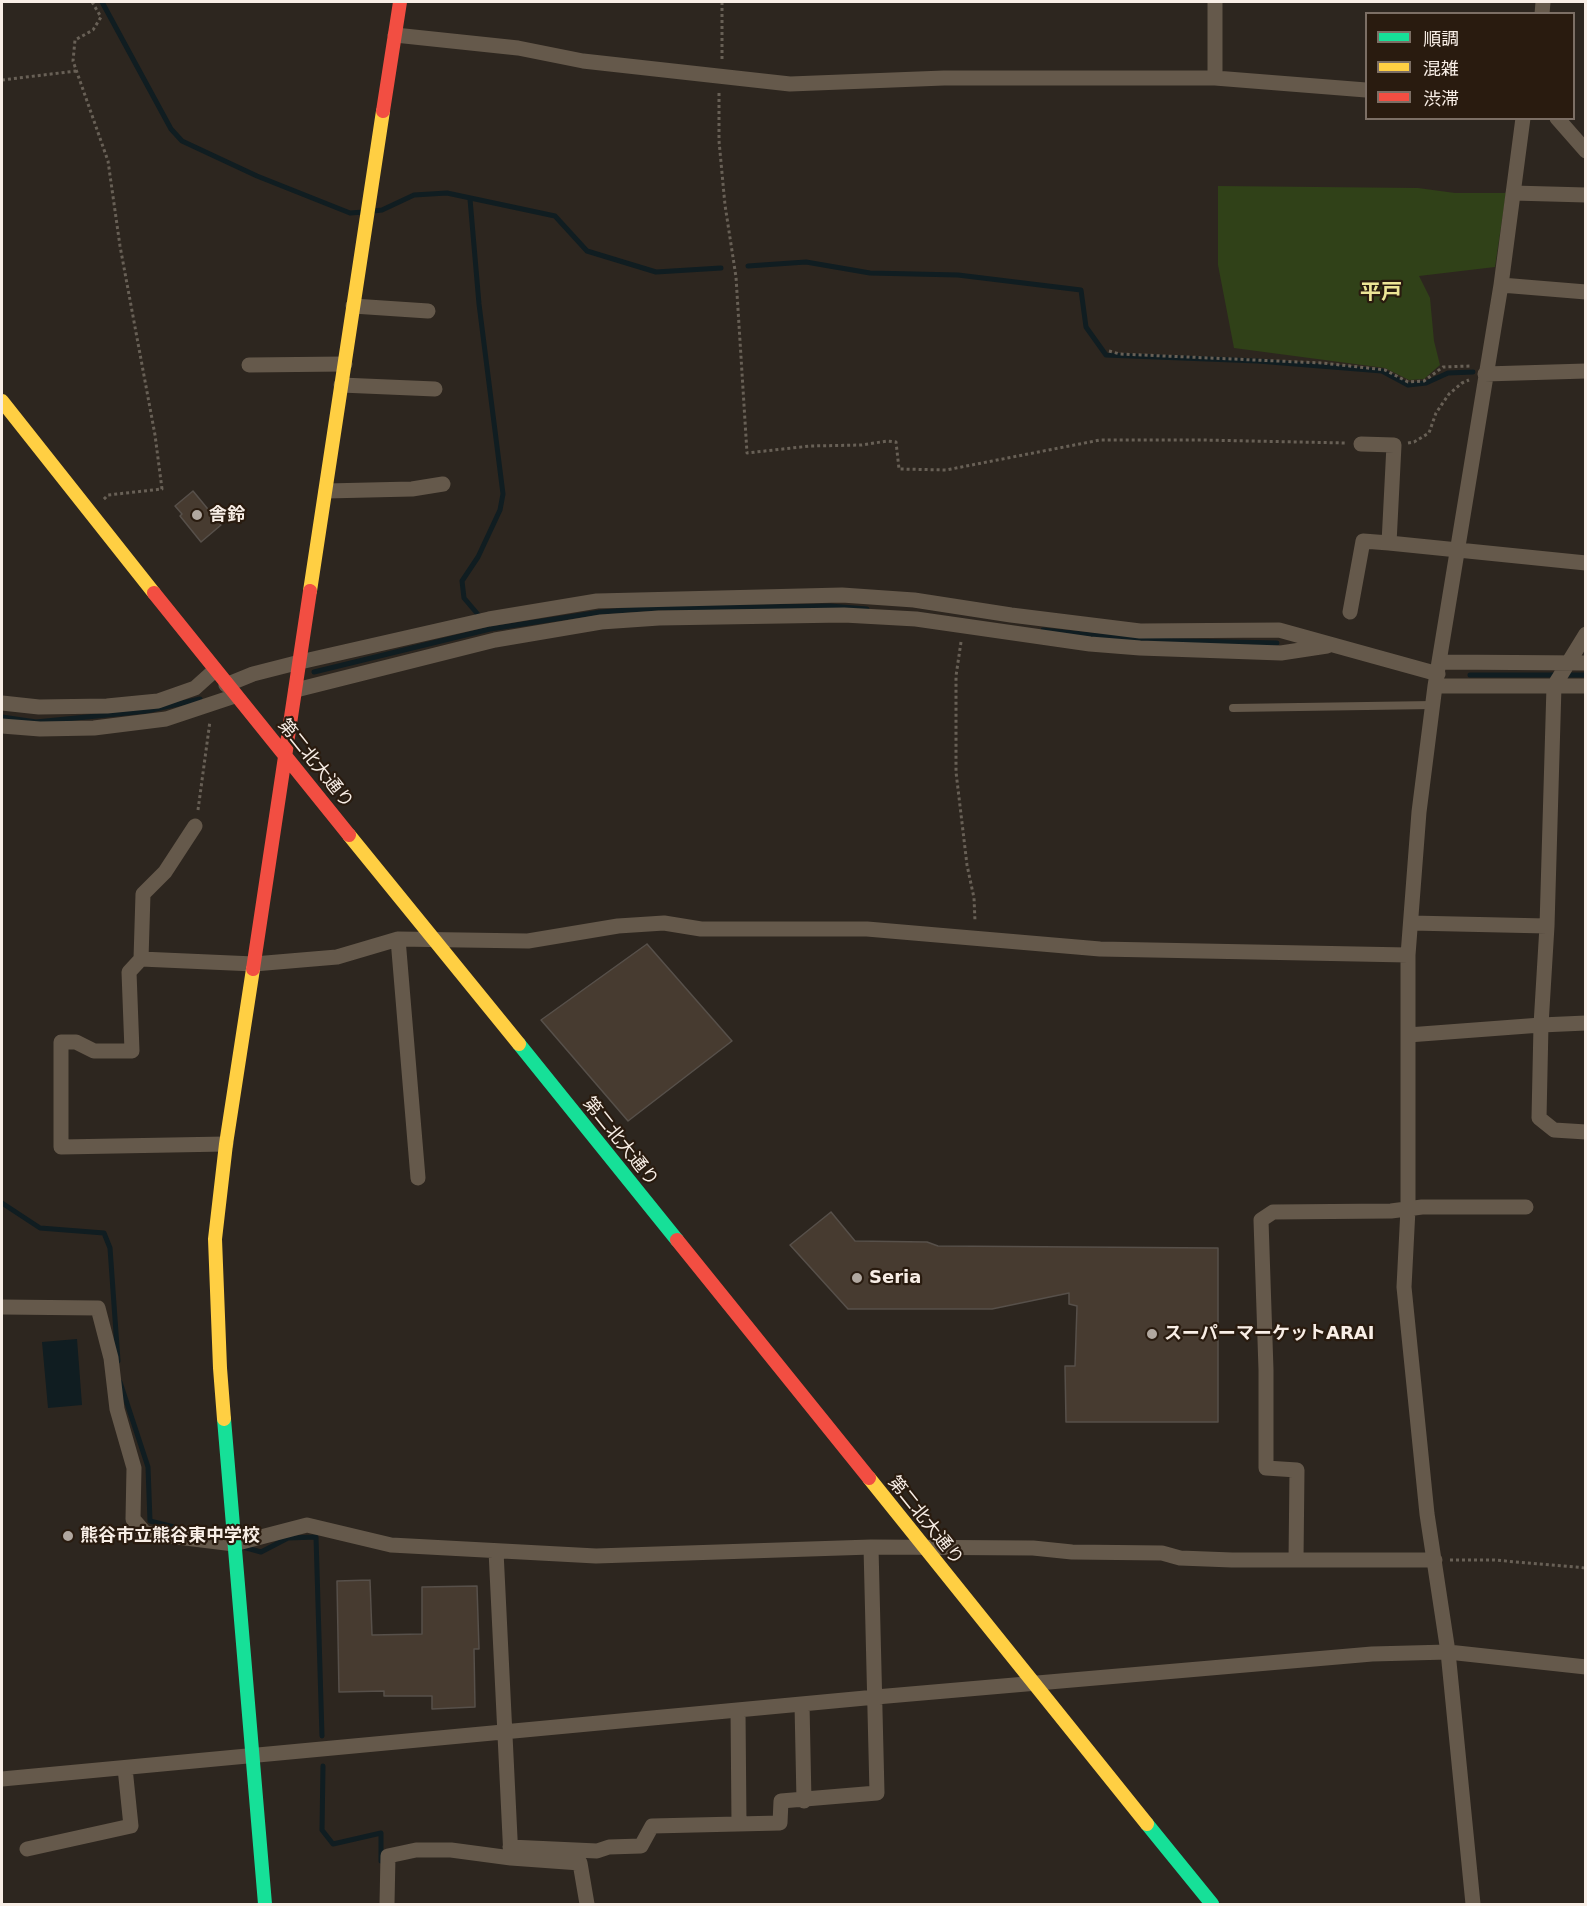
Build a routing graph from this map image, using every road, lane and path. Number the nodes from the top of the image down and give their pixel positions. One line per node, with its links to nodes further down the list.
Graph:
1 (92, 2): 6 (path)
2 (400, 2): 5 (street)
3 (722, 2): 7 (path)
4 (1215, 2): 8 (street)
5 (395, 35): 7 (street); 18 (street)
6 (76, 71): 9 (path); 32 (path)
7 (722, 75): 8 (street); 28 (path)
8 (1215, 78): 10 (street)
9 (2, 80)
10 (1365, 90)
11 (1523, 120): 14 (street)
12 (1559, 120): 13 (street)
13 (1586, 151)
14 (1513, 193): 15 (street); 16 (street)
15 (1586, 195)
16 (1501, 285): 17 (street); 23 (street)
17 (1586, 292)
18 (353, 306): 19 (street); 21 (street)
19 (428, 311)
20 (1109, 351): 23 (path)
21 (345, 364): 22 (street); 25 (street)
22 (249, 365)
23 (1486, 370): 24 (street); 29 (path); 34 (street)
24 (1586, 371)
25 (341, 385): 26 (street); 31 (street)
26 (435, 388)
27 (2, 401): 32 (street, 第二北大通り)
28 (1361, 444): 29 (street)
29 (1394, 445): 33 (street)
30 (443, 484): 31 (street)
31 (326, 491): 41 (street)
32 (89, 510): 44 (street, 第二北大通り)
33 (1389, 543): 34 (street); 37 (street)
34 (1458, 550): 35 (street); 45 (street)
35 (1586, 563)
36 (842, 605): 38 (street); 40 (street); 41 (street); 48 (street)
37 (1350, 612)
38 (963, 626): 40 (street); 59 (path)
39 (1586, 634): 42 (street)
40 (1332, 645): 45 (street)
41 (300, 662): 48 (street); 49 (street)
42 (1569, 662): 43 (street); 45 (street); 46 (street)
43 (1586, 663)
44 (215, 670): 49 (street, 第二北大通り); 50 (street)
45 (1438, 674): 46 (street); 52 (street)
46 (1554, 686): 47 (street); 58 (street)
47 (1586, 686)
48 (296, 690): 55 (street)
49 (230, 691): 51 (street); 55 (street, 第二北大通り)
50 (2, 704)
51 (212, 705): 54 (street); 56 (path)
52 (1433, 705): 53 (lane); 57 (street)
53 (1233, 708)
54 (2, 726)
55 (286, 758): 61 (street, 第二北大通り); 64 (street)
56 (195, 826): 63 (street)
57 (1411, 923): 58 (street); 62 (street)
58 (1547, 926): 66 (street)
59 (975, 938): 61 (street); 62 (street)
60 (398, 939): 61 (street); 64 (street); 70 (street)
61 (436, 941): 76 (street, 第二北大通り)
62 (1408, 955): 67 (street)
63 (141, 958): 64 (street); 69 (street)
64 (254, 964): 69 (street)
65 (1586, 1023): 66 (street)
66 (1541, 1025): 67 (street); 68 (street)
67 (1408, 1035): 72 (street)
68 (1586, 1132)
69 (226, 1144): 74 (street)
70 (418, 1178)
71 (1526, 1207): 72 (street)
72 (1408, 1209): 78 (street); 79 (street)
73 (2, 1307): 74 (street)
74 (234, 1544): 77 (street); 88 (street)
75 (872, 1547): 76 (street); 77 (street); 84 (street)
76 (924, 1548): 78 (street); 83 (street, 第二北大通り)
77 (496, 1551): 87 (street)
78 (1296, 1560): 79 (street)
79 (1434, 1560): 80 (path); 81 (street)
80 (1586, 1568)
81 (1448, 1652): 82 (street); 83 (street); 99 (street)
82 (1586, 1667)
83 (1033, 1684): 84 (street); 98 (street, 第二北大通り)
84 (876, 1697): 85 (street); 91 (street)
85 (802, 1704): 86 (street); 91 (street)
86 (738, 1710): 87 (street); 92 (street)
87 (505, 1732): 88 (street); 94 (street)
88 (253, 1756): 89 (street); 95 (street)
89 (125, 1768): 90 (street); 93 (street)
90 (2, 1779)
91 (804, 1801): 92 (street)
92 (739, 1824): 94 (street)
93 (27, 1849)
94 (511, 1852): 96 (street); 97 (street)
95 (265, 1905)
96 (387, 1905)
97 (587, 1905)
98 (1212, 1905)
99 (1473, 1905)

